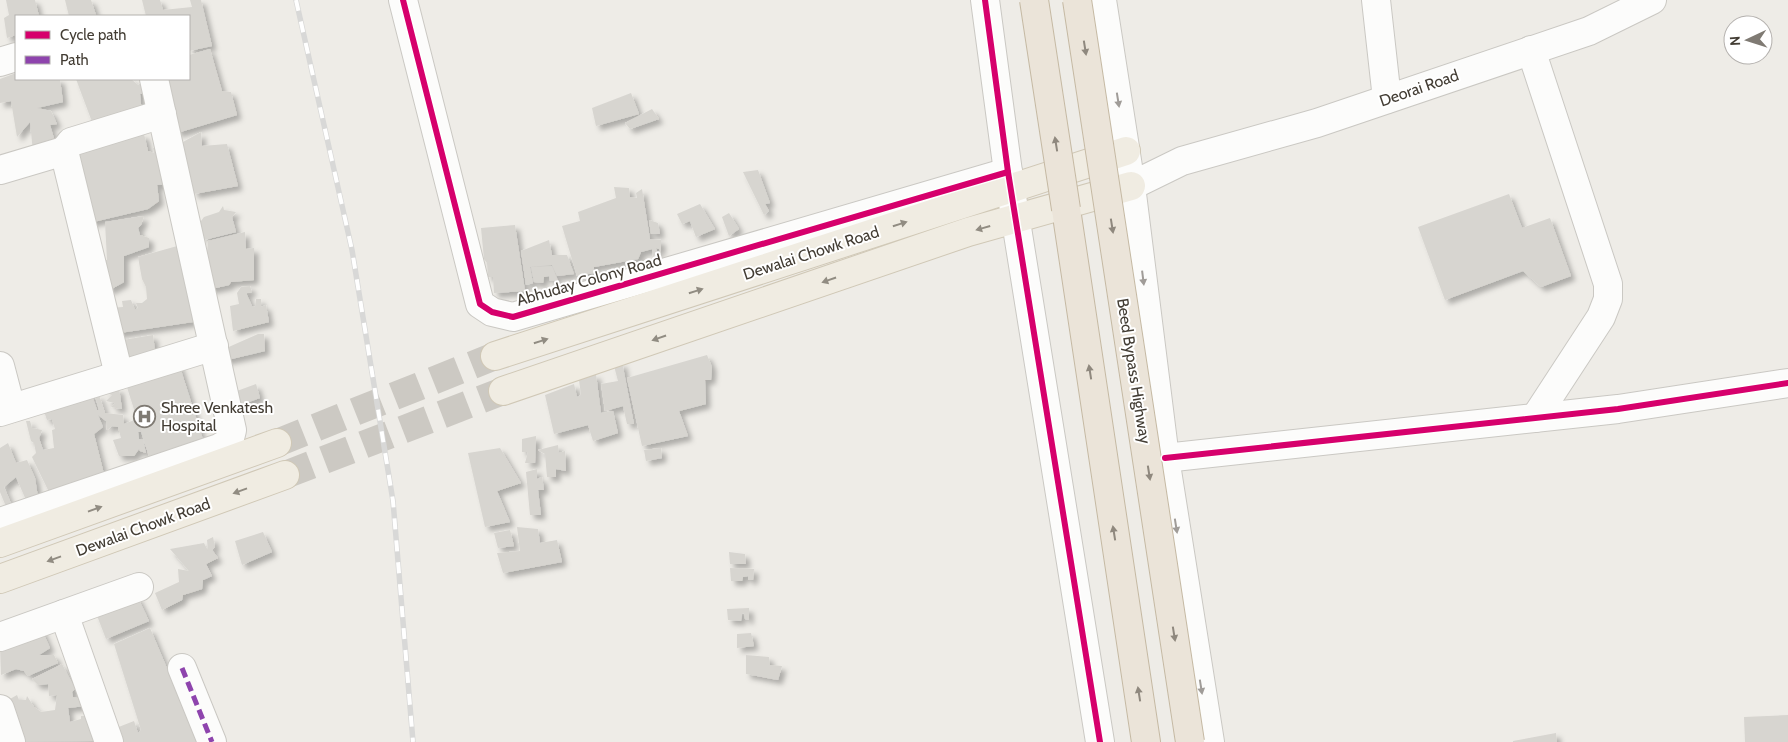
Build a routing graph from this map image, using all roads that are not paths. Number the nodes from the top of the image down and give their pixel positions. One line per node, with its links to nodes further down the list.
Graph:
1 (403, 0): 18 (street, Abhuday Colony Road)
2 (985, 0): 18 (street)
3 (1034, 0): 44 (highway, one-way to 3, bridge)
4 (1077, 0): 45 (highway, Beed Bypass Highway, one-way to 45, bridge)
5 (1102, 0): 15 (street, one-way to 15)
6 (1376, 0): 12 (street)
7 (1652, 0): 8 (street, Deorai Road)
8 (1531, 50): 12 (street, Deorai Road); 28 (street)
9 (15, 57): 10 (street)
10 (0, 62)
11 (154, 80): 13 (street)
12 (1387, 99): 16 (street, Deorai Road)
13 (162, 114): 14 (street); 21 (street)
14 (64, 151): 17 (street); 24 (street)
15 (1126, 151): 16 (street); 18 (main road, Dewalai Chowk Road); 19 (street)
16 (1182, 161): 19 (street, Deorai Road)
17 (0, 170)
18 (1009, 180): 20 (street); 22 (main road, Dewalai Chowk Road, one-way to 18)
19 (1131, 186): 20 (main road, Dewalai Chowk Road); 30 (street, one-way to 30)
20 (1015, 218): 26 (main road, Dewalai Chowk Road, one-way to 26); 43 (street)
21 (214, 346): 24 (street); 32 (street)
22 (495, 356)
23 (0, 366): 27 (street)
24 (119, 375): 27 (street)
25 (1788, 383): 28 (street)
26 (503, 391)
27 (5, 410)
28 (1535, 418): 30 (street)
29 (277, 443): 33 (main road, Dewalai Chowk Road, one-way to 29)
30 (1165, 458): 46 (street, one-way to 46)
31 (285, 475): 34 (main road, Dewalai Chowk Road, one-way to 34)
32 (0, 522)
33 (0, 543)
34 (0, 579)
35 (139, 587): 36 (street)
36 (64, 614): 37 (street); 41 (street)
37 (0, 637)
38 (182, 668): 42 (street)
39 (0, 709): 40 (street)
40 (11, 742)
41 (109, 742)
42 (212, 742)
43 (1100, 742)
44 (1146, 742)
45 (1190, 742)
46 (1210, 742)

